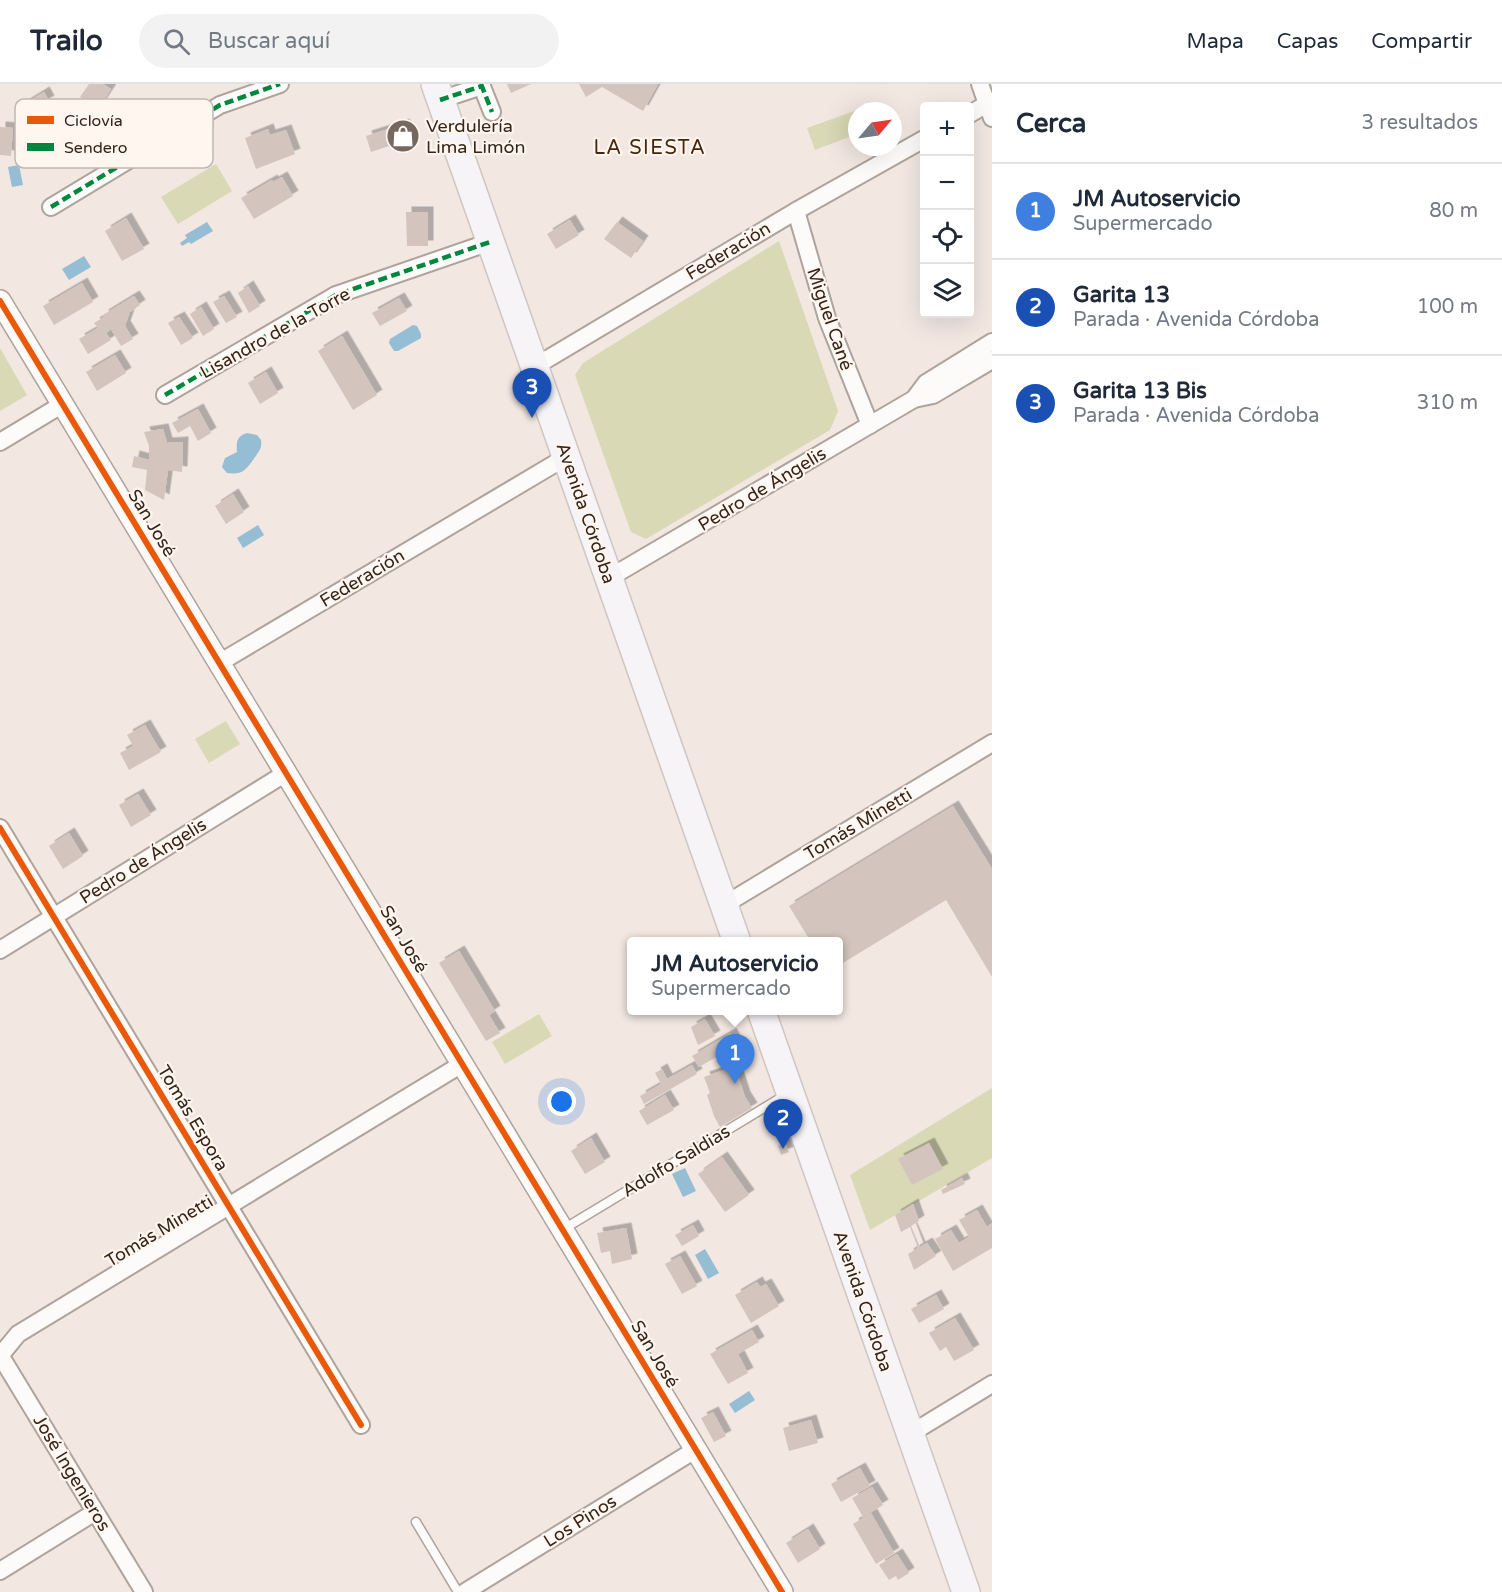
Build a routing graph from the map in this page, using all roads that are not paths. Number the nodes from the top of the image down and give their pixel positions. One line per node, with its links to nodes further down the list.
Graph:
1 (280, 84): 6 (street)
2 (980, 84): 5 (street)
3 (482, 85): 4 (street); 7 (street)
4 (438, 92): 13 (main road, Avenida Córdoba)
5 (990, 108): 8 (street)
6 (213, 109)
7 (492, 112)
8 (974, 113)
9 (920, 141): 12 (street, Federación)
10 (116, 168): 11 (street)
11 (51, 207)
12 (796, 211): 17 (street, Federación); 21 (street, Miguel Cané)
13 (490, 242): 17 (main road, Avenida Córdoba); 18 (street, Lisandro de la Torre)
14 (0, 301): 20 (street, San José)
15 (992, 342): 19 (street, Pedro de Ángelis)
16 (992, 360): 19 (street, Pedro de Ángelis)
17 (534, 367): 23 (main road, Avenida Córdoba)
18 (165, 395)
19 (914, 399): 21 (street, Pedro de Ángelis)
20 (63, 404): 22 (street); 25 (street, San José)
21 (870, 425): 24 (street, Pedro de Ángelis)
22 (0, 442)
23 (566, 457): 24 (main road, Avenida Córdoba); 25 (street, Federación)
24 (609, 578): 29 (main road, Avenida Córdoba)
25 (219, 663): 27 (street, San José)
26 (992, 743): 29 (street, Tomás Minetti)
27 (286, 773): 30 (street, Pedro de Ángelis); 34 (street, San José)
28 (0, 828): 30 (street, Tomás Espora)
29 (724, 905): 31 (main road, Avenida Córdoba)
30 (54, 916): 32 (street, Pedro de Ángelis); 36 (street, Tomás Espora)
31 (735, 937)
32 (0, 950)
33 (762, 1015): 35 (main road, Avenida Córdoba)
34 (462, 1064): 36 (street, Tomás Minetti); 37 (street, San José)
35 (790, 1092): 37 (lane, Adolfo Saldias); 41 (main road, Avenida Córdoba)
36 (229, 1206): 38 (street, Tomás Minetti); 40 (street, Tomás Espora)
37 (562, 1230): 42 (street, San José)
38 (0, 1355): 43 (street, José Ingenieros)
39 (992, 1384): 41 (street)
40 (361, 1425)
41 (910, 1434): 50 (main road, Avenida Córdoba)
42 (695, 1450): 48 (street, Los Pinos); 49 (street, San José)
43 (95, 1512): 45 (street); 46 (street, José Ingenieros)
44 (416, 1522): 47 (lane)
45 (0, 1571)
46 (144, 1592)
47 (458, 1592)
48 (465, 1592)
49 (782, 1592)
50 (966, 1592)

